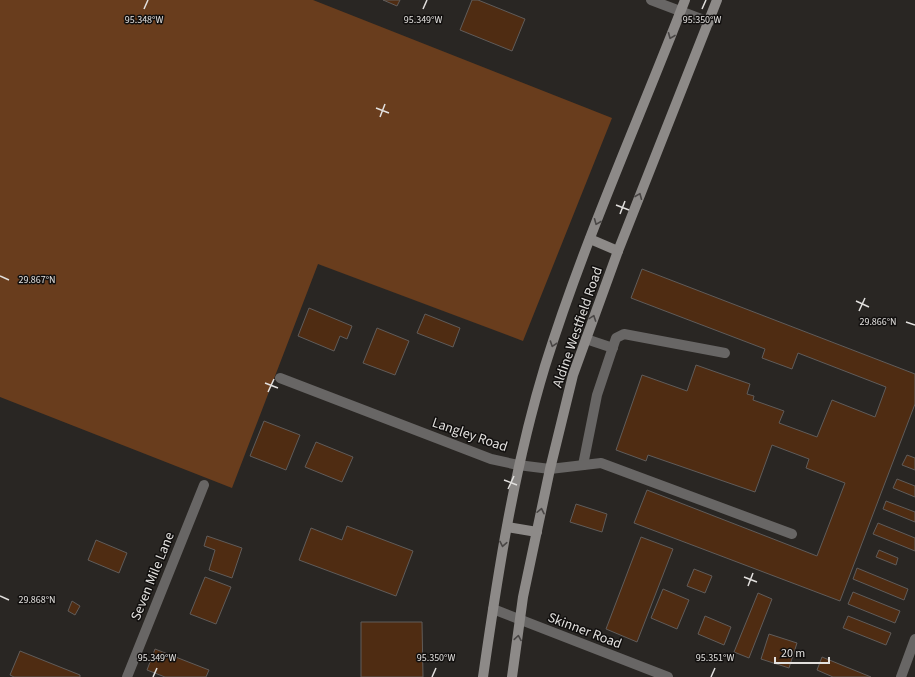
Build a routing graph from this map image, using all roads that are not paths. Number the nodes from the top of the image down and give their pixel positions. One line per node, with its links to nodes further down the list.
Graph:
1 (651, 0): 4 (street)
2 (685, 0): 4 (main road, Aldine Westfield Road)
3 (717, 0): 5 (main road, Aldine Westfield Road)
4 (680, 12): 5 (street); 6 (main road, Aldine Westfield Road, one-way to 6)
5 (708, 22): 7 (main road, Aldine Westfield Road, one-way to 5)
6 (590, 239): 7 (main road); 12 (main road, Aldine Westfield Road, one-way to 12)
7 (618, 251): 8 (main road, Aldine Westfield Road, one-way to 7)
8 (586, 339): 9 (street); 14 (main road, Aldine Westfield Road)
9 (613, 348): 10 (street); 13 (street)
10 (725, 353)
11 (280, 378): 12 (street, Langley Road)
12 (518, 465): 14 (street, Langley Road); 16 (main road, Aldine Westfield Road)
13 (583, 465): 14 (street, Langley Road); 18 (street, Langley Road)
14 (550, 469): 17 (main road, Aldine Westfield Road, one-way to 14)
15 (204, 485): 22 (street, Seven Mile Lane)
16 (507, 527): 17 (main road); 19 (main road, Aldine Westfield Road, one-way to 19)
17 (537, 532): 20 (main road, Aldine Westfield Road)
18 (792, 534)
19 (492, 609): 20 (street, Skinner Road); 23 (main road, Aldine Westfield Road)
20 (521, 621): 24 (main road, Aldine Westfield Road, one-way to 20); 25 (street, Skinner Road)
21 (915, 639): 26 (street)
22 (127, 677)
23 (483, 677)
24 (512, 677)
25 (668, 677)
26 (901, 677)

